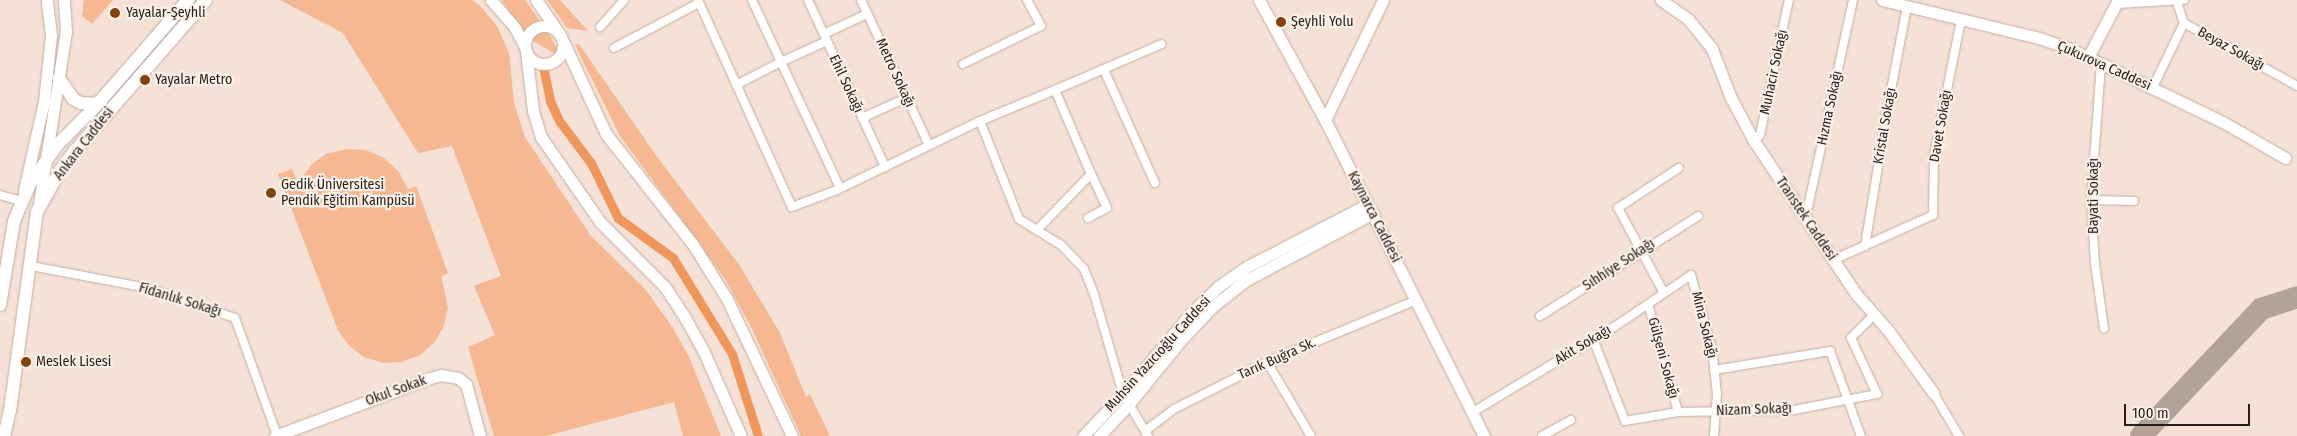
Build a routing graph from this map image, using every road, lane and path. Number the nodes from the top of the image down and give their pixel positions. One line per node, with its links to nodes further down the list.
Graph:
1 (47, 0): 52 (street)
2 (56, 0): 52 (street)
3 (64, 0): 38 (street)
4 (188, 0): 44 (main road, Ankara Caddesi)
5 (206, 0): 63 (main road, Ankara Caddesi)
6 (491, 0): 32 (street)
7 (536, 0): 27 (street)
8 (624, 0): 26 (street)
9 (752, 0): 34 (street)
10 (808, 0): 28 (street, Ehil Sokağı)
11 (861, 0): 23 (street, Metro Sokağı)
12 (1027, 0): 35 (street)
13 (1259, 0): 46 (street, Kaynarca Caddesi)
14 (1383, 0): 46 (street)
15 (1661, 0): 48 (street, Transtek Caddesi)
16 (1789, 0): 48 (street, Muhacir Sokağı)
17 (1853, 0): 65 (street, Hızma Sokağı)
18 (1882, 0): 22 (street, Çukurova Caddesi)
19 (698, 1): 31 (street); 39 (street)
20 (2181, 1): 21 (street); 25 (street, Beyaz Sokağı)
21 (2118, 2): 33 (street)
22 (1907, 6): 24 (street, Çukurova Caddesi); 68 (street, Kristal Sokağı)
23 (867, 14): 28 (street); 43 (street, Metro Sokağı)
24 (1961, 20): 33 (street, Çukurova Caddesi); 68 (street, Davet Sokağı)
25 (2184, 23): 40 (street, Beyaz Sokağı); 41 (street)
26 (600, 27)
27 (558, 31): 29 (street); 32 (street)
28 (825, 37): 34 (street); 45 (street, Ehil Sokağı)
29 (564, 42): 32 (street); 96 (street)
30 (1162, 44): 37 (street)
31 (614, 48)
32 (526, 50): 95 (street)
33 (2088, 57): 36 (street, Çukurova Caddesi)
34 (780, 62): 39 (street); 57 (street)
35 (963, 64)
36 (2101, 64): 41 (street, Çukurova Caddesi); 59 (street, Bayati Sokağı)
37 (1104, 70): 42 (street); 56 (street)
38 (59, 78): 44 (main road); 51 (street)
39 (736, 85): 57 (street)
40 (2297, 86)
41 (2152, 87): 50 (street, Çukurova Caddesi)
42 (1055, 90): 47 (street); 55 (street)
43 (906, 98): 45 (street); 49 (street, Metro Sokağı)
44 (101, 100): 51 (main road, Ankara Caddesi)
45 (862, 118): 53 (street, Ehil Sokağı)
46 (1325, 120): 62 (street, Kaynarca Caddesi)
47 (980, 121): 49 (street); 67 (street)
48 (1754, 141): 65 (street, Transtek Caddesi)
49 (929, 146): 53 (street)
50 (2285, 158)
51 (44, 164): 60 (main road, Ankara Caddesi); 63 (street)
52 (30, 166): 60 (street)
53 (884, 167): 57 (street)
54 (1680, 168): 69 (street)
55 (1091, 174): 66 (street); 67 (street)
56 (1155, 183)
57 (840, 188)
58 (0, 195): 60 (street)
59 (2091, 200): 61 (street); 79 (street, Bayati Sokağı)
60 (21, 201): 76 (main road, Ankara Caddesi)
61 (2134, 201)
62 (1370, 208): 74 (street, Kaynarca Caddesi); 83 (street, Muhsin Yazıcıoğlu Caddesi); 86 (street, Muhsin Yazıcıoğlu Caddesi)
63 (37, 212): 71 (main road, Ankara Caddesi)
64 (1698, 216): 69 (street, Sıhhiye Sokağı)
65 (1806, 216): 70 (street, Transtek Caddesi)
66 (1088, 218)
67 (1037, 230): 83 (street)
68 (1865, 246): 70 (street, Davet Sokağı)
69 (1641, 251): 73 (street); 78 (street, Sıhhiye Sokağı)
70 (1833, 260): 77 (street, Transtek Caddesi)
71 (31, 266): 91 (main road, Ankara Caddesi); 93 (street, Fidanlık Sokağı)
72 (1691, 275): 73 (street, Akit Sokağı); 82 (street, Mina Sokağı)
73 (1664, 293): 75 (street, Akit Sokağı)
74 (1416, 300): 81 (street, Tarık Buğra Sk.); 88 (street, Kaynarca Caddesi)
75 (1648, 304): 80 (street, Akit Sokağı); 89 (street, Gülşeni Sokağı)
76 (0, 305)
77 (1874, 315): 84 (street, Transtek Caddesi); 85 (street, Nizam Sokağı)
78 (1540, 316)
79 (2104, 328)
80 (1593, 340): 88 (street, Akit Sokağı); 89 (street, Nizam Sokağı)
81 (1267, 362): 92 (street, Tarık Buğra Sk.); 99 (street)
82 (1714, 370): 85 (street); 87 (street, Mina Sokağı)
83 (1123, 394): 86 (street); 97 (street, Muhsin Yazıcıoğlu Caddesi)
84 (1934, 394): 104 (street, Transtek Caddesi)
85 (1848, 399): 87 (street, Nizam Sokağı); 103 (street)
86 (1129, 404): 92 (street); 98 (street, Muhsin Yazıcıoğlu Caddesi)
87 (1716, 411): 89 (street, Nizam Sokağı); 102 (street, Mina Sokağı)
88 (1472, 412): 100 (street, Kaynarca Caddesi)
89 (1678, 412)
90 (1571, 420): 101 (street)
91 (3, 432)
92 (1147, 433)
93 (276, 436): 94 (street, Okul Sokak)
94 (480, 436)
95 (741, 436)
96 (792, 436)
97 (1083, 436)
98 (1099, 436)
99 (1311, 436)
100 (1484, 436)
101 (1542, 436)
102 (1714, 436)
103 (1861, 436)
104 (1959, 436)

